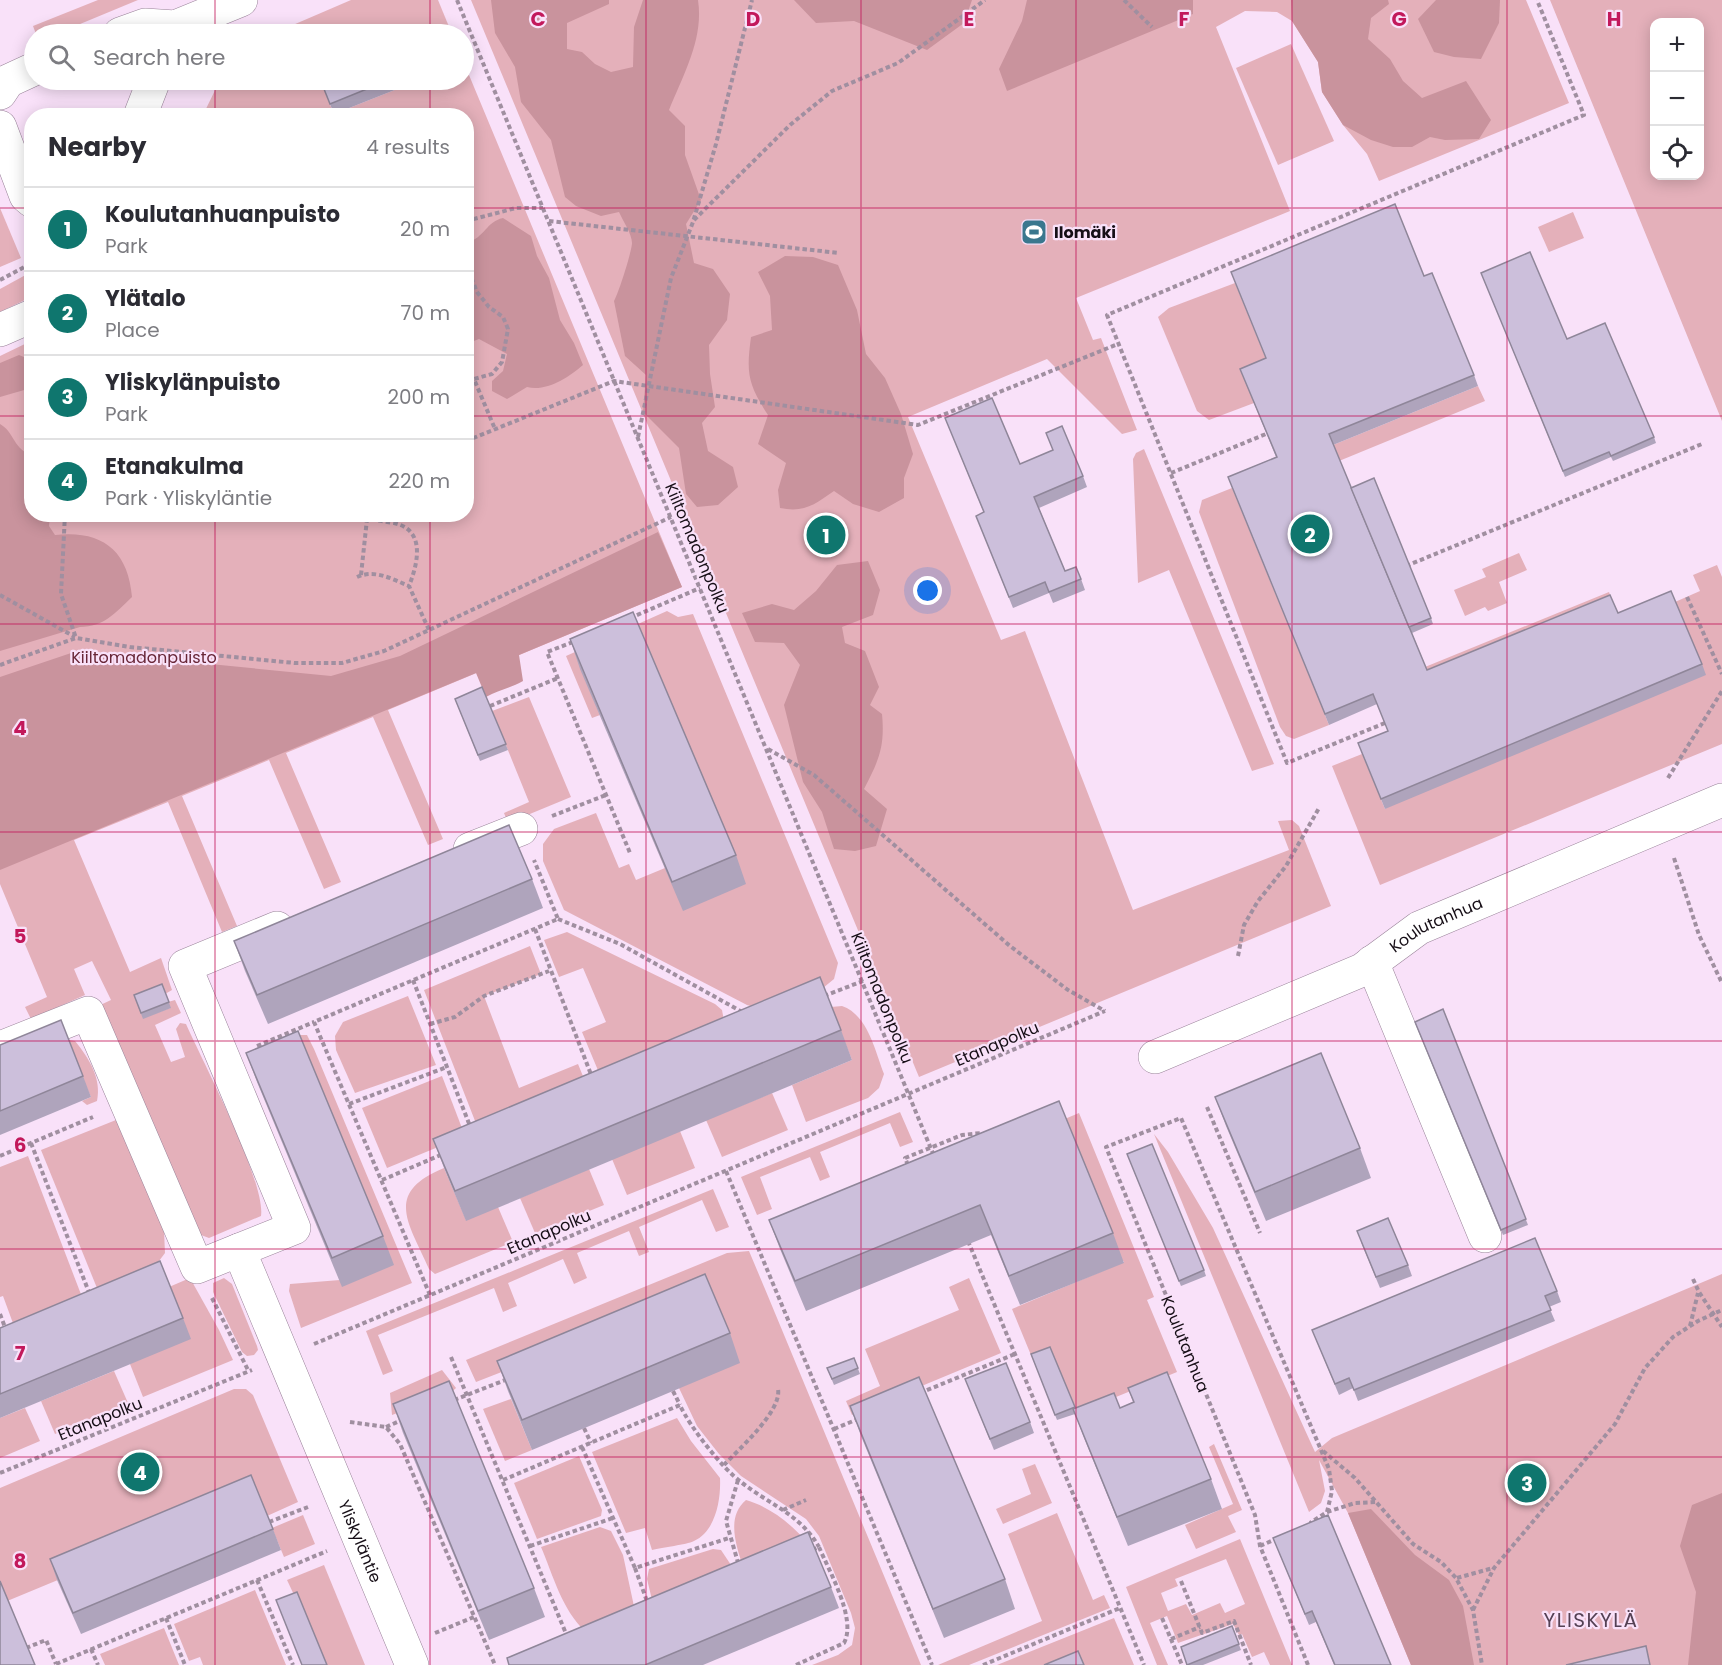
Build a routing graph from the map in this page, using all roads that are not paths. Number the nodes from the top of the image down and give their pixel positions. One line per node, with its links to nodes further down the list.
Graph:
1 (241, 0): 2 (street)
2 (188, 24)
3 (24, 74): 5 (street)
4 (150, 90): 6 (street)
5 (0, 93)
6 (143, 108)
7 (0, 127): 8 (street)
8 (24, 191)
9 (24, 320): 10 (street)
10 (0, 330)
11 (1722, 800): 15 (street, Koulutanhua)
12 (521, 829): 13 (street)
13 (444, 860)
14 (309, 915): 19 (street)
15 (1372, 962): 17 (street, Koulutanhua); 18 (street)
16 (0, 1048): 19 (street)
17 (1155, 1057)
18 (1485, 1236)
19 (239, 1250): 20 (street, Yliskyläntie)
20 (412, 1665)

